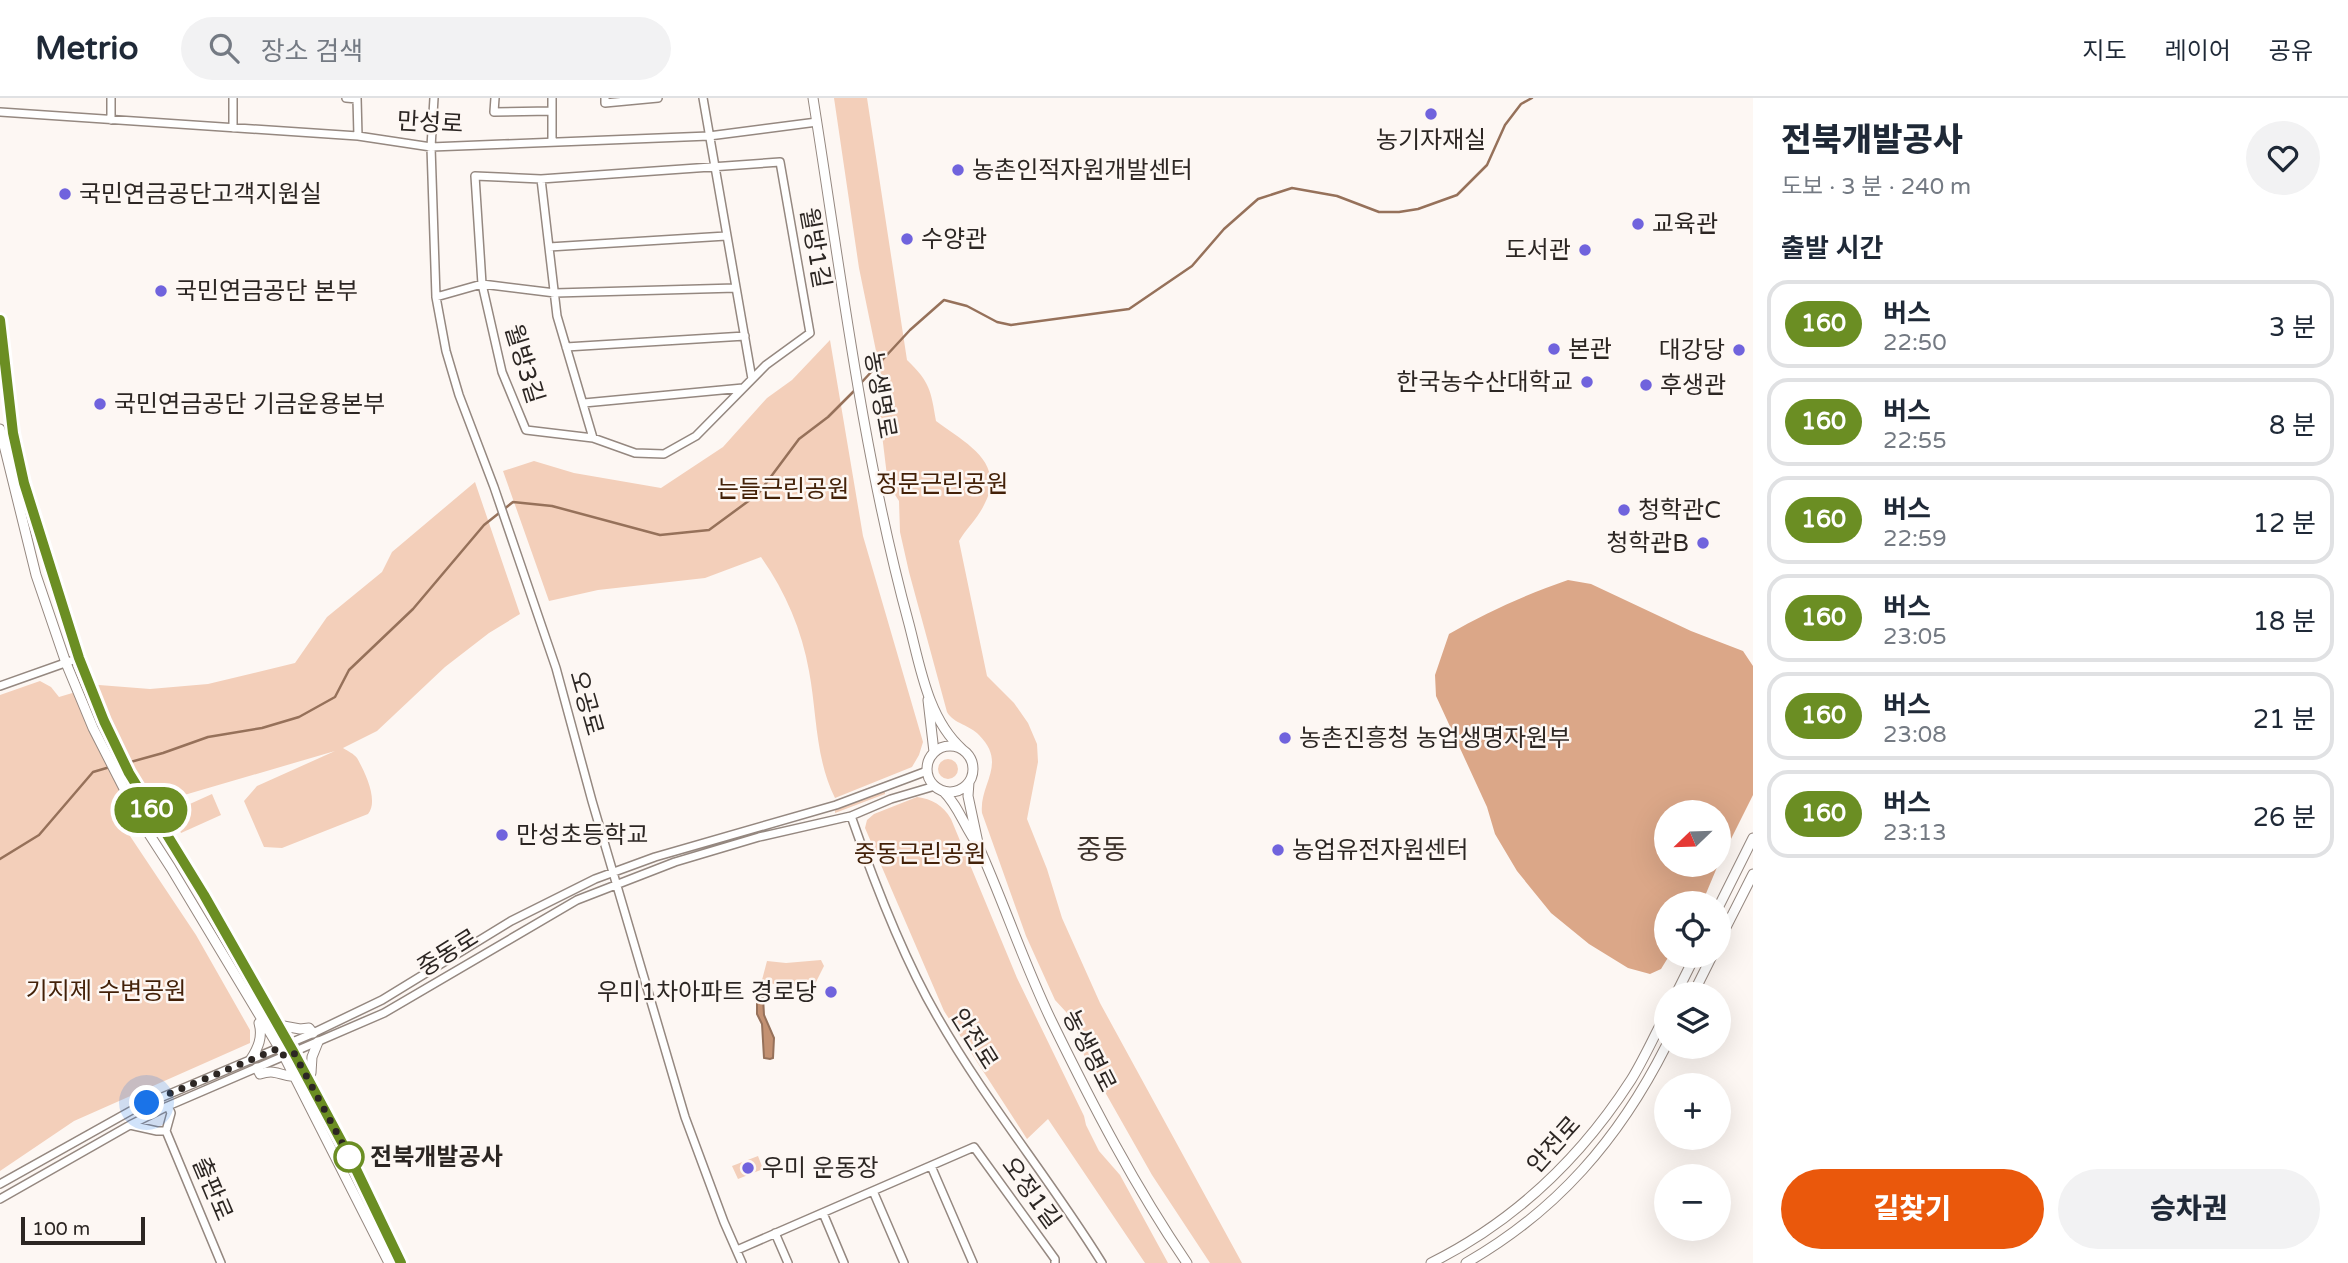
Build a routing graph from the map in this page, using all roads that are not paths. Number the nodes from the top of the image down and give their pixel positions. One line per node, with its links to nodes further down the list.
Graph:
1 (111, 98): 15 (street)
2 (233, 98): 17 (street)
3 (346, 98): 4 (street)
4 (357, 98): 18 (street)
5 (434, 98): 21 (street, 오공로)
6 (495, 98): 13 (street)
7 (552, 98): 13 (street)
8 (605, 98): 12 (street)
9 (658, 98): 12 (street)
10 (703, 98): 19 (street)
11 (813, 98): 16 (street, 농생명로)
12 (644, 99)
13 (552, 111): 20 (street)
14 (0, 112): 15 (street, 만성로)
15 (111, 120): 17 (street, 만성로)
16 (817, 122): 19 (street, 만성로); 44 (street, 농생명로)
17 (233, 128): 18 (street, 만성로)
18 (358, 136): 21 (street, 만성로)
19 (709, 136): 20 (street, 만성로); 22 (street)
20 (551, 141): 21 (street, 만성로)
21 (431, 147): 30 (street, 오공로)
22 (714, 167): 23 (street, 월방1길); 25 (street); 34 (street, 월방1길)
23 (623, 173): 24 (street, 월방3길)
24 (541, 179): 26 (street, 월방3길); 27 (street, 월방3길)
25 (726, 236): 26 (street); 28 (street)
26 (549, 247): 29 (street, 월방3길)
27 (482, 284): 29 (street, 월방3길); 30 (street, 월방3길); 39 (street, 월방3길)
28 (736, 288): 29 (street, 월방3길); 32 (street)
29 (555, 293): 33 (street, 월방3길)
30 (436, 296): 53 (street, 오공로)
31 (0, 320): 38 (street)
32 (745, 336): 33 (street, 월방3길); 34 (street)
33 (566, 347): 36 (street, 월방3길)
34 (752, 379): 35 (street, 월방1길)
35 (744, 387): 36 (street, 월방3길); 40 (street, 월방1길)
36 (584, 403): 39 (street, 월방3길)
37 (0, 433): 38 (street); 42 (street)
38 (13, 433): 41 (street)
39 (593, 438): 40 (street, 월방3길)
40 (664, 454)
41 (79, 658): 42 (street); 59 (street)
42 (66, 663): 43 (street); 58 (street)
43 (0, 686)
44 (928, 694): 45 (street); 46 (street)
45 (962, 749): 46 (street); 48 (street)
46 (934, 752): 47 (street)
47 (927, 771): 49 (street); 53 (street, 중동로)
48 (969, 782): 49 (street); 52 (street)
49 (939, 789): 50 (street, 중동로); 52 (street)
50 (851, 816): 55 (street, 중동로); 88 (street, 안전로)
51 (1753, 838): 56 (street)
52 (978, 845): 89 (street, 농생명로)
53 (613, 872): 55 (street, 오공로); 60 (street, 중동로)
54 (1753, 874): 57 (street)
55 (617, 884): 62 (street, 중동로); 78 (street, 오공로)
56 (1726, 891)
57 (1731, 917)
58 (262, 1021): 63 (street); 64 (street)
59 (278, 1025): 60 (street); 63 (street)
60 (313, 1033): 63 (street, 중동로)
61 (1654, 1037): 90 (street, 안전로)
62 (318, 1042): 63 (street, 중동로); 68 (street)
63 (286, 1050): 64 (street, 중동로); 66 (street, 중동로); 67 (street); 68 (street)
64 (251, 1059): 73 (street, 중동로)
65 (1659, 1059): 91 (street, 안전로)
66 (257, 1068): 67 (street); 69 (street, 중동로)
67 (294, 1076): 80 (street)
68 (307, 1077): 81 (street)
69 (168, 1106): 70 (street, 중동로); 71 (street, 출판로)
70 (130, 1125): 71 (street); 75 (street, 중동로)
71 (166, 1131): 79 (street, 출판로)
72 (931, 1166): 74 (street); 86 (street); 87 (street, 오정1길)
73 (0, 1184)
74 (873, 1191): 76 (street); 85 (street)
75 (0, 1199)
76 (823, 1213): 77 (street); 84 (street)
77 (775, 1233): 78 (street); 83 (street)
78 (737, 1250): 82 (street, 오공로)
79 (221, 1263)
80 (389, 1263)
81 (401, 1263)
82 (742, 1263)
83 (788, 1263)
84 (844, 1263)
85 (904, 1263)
86 (973, 1263)
87 (1055, 1263)
88 (1102, 1263)
89 (1186, 1263)
90 (1431, 1263)
91 (1466, 1263)

